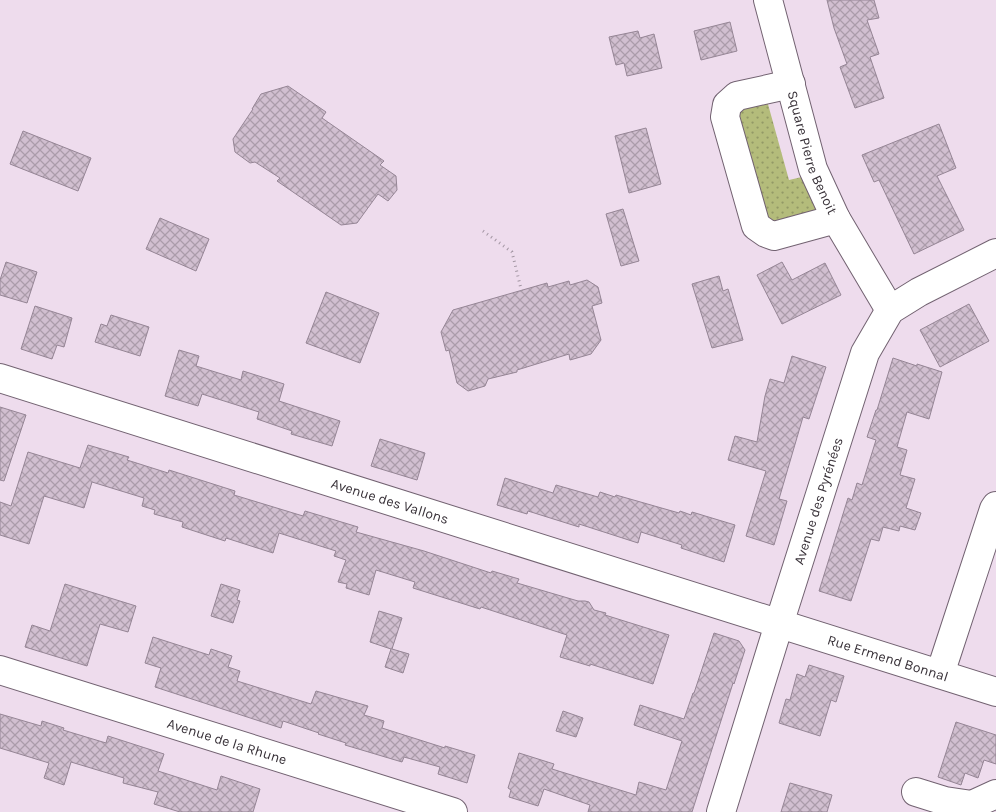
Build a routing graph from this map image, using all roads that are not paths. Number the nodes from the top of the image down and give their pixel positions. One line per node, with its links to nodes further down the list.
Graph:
1 (768, 0): 2 (street, Square Pierre Benoit)
2 (791, 84): 3 (street, Square Pierre Benoit); 3 (street, Square Pierre Benoit)
3 (836, 220): 5 (street, Square Pierre Benoit)
4 (996, 253): 5 (street, Avenue des Pyrénées)
5 (890, 310): 8 (street, Avenue des Pyrénées)
6 (0, 378): 8 (street, Avenue des Vallons)
7 (996, 506): 10 (street)
8 (779, 624): 10 (street, Rue Ermend Bonnal); 15 (street, Avenue des Pyrénées)
9 (0, 670): 14 (street, Avenue de la Rhune)
10 (940, 674): 11 (street, Rue Ermend Bonnal)
11 (996, 691)
12 (916, 792): 13 (street)
13 (996, 794)
14 (453, 812)
15 (721, 812)

